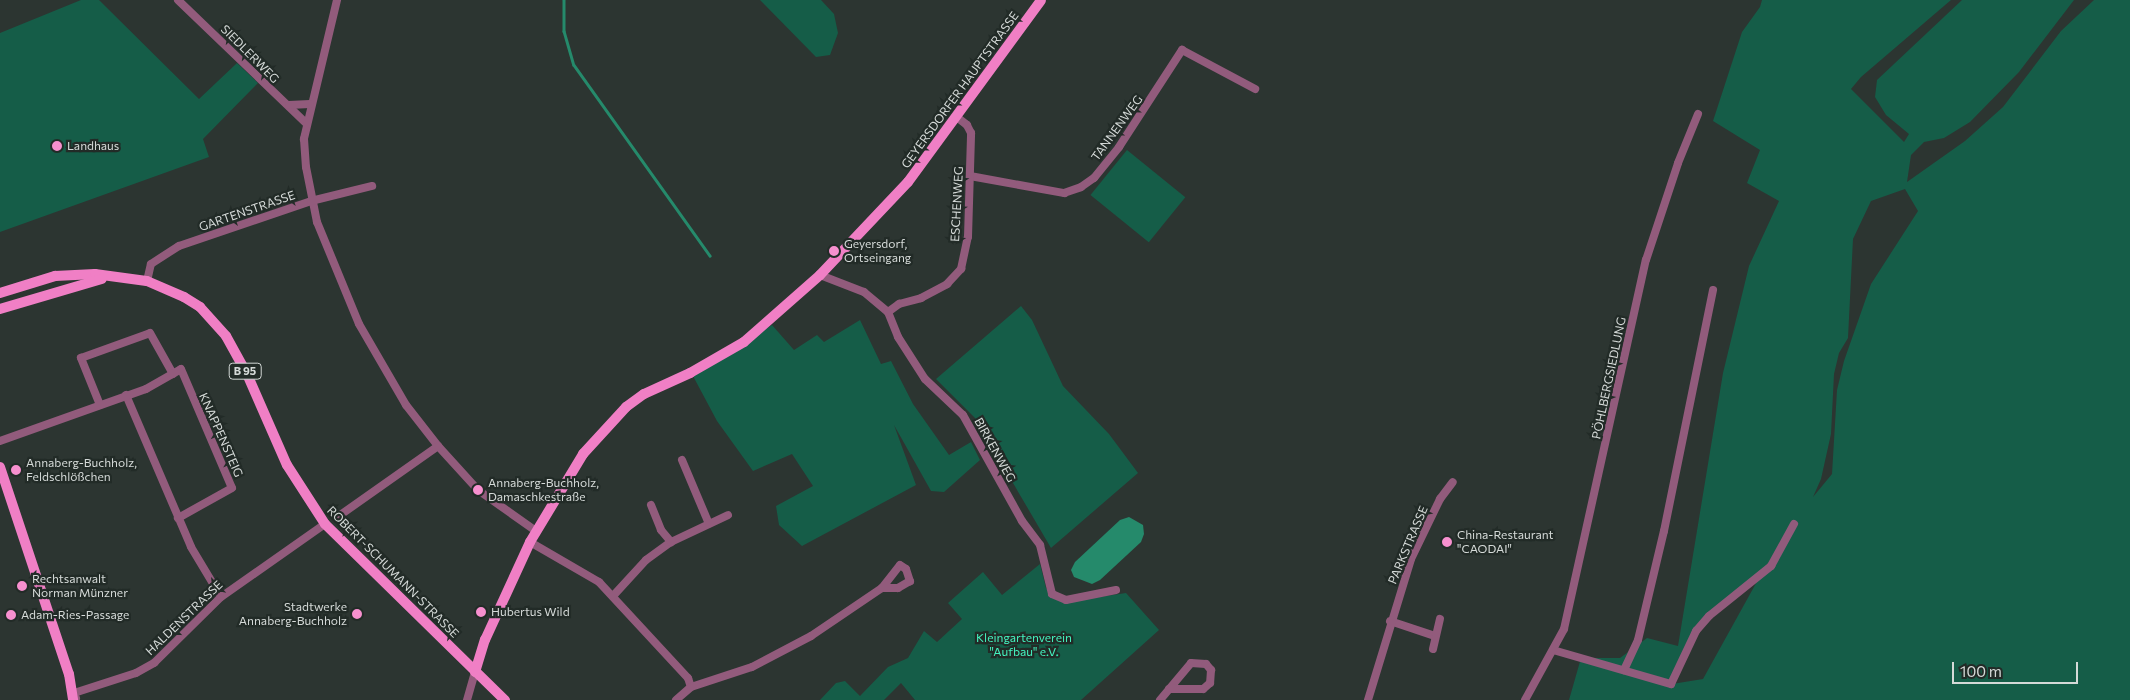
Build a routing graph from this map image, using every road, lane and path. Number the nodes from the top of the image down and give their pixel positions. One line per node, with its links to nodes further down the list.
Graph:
1 (178, 0): 6 (street, SIEDLERWEG)
2 (337, 0): 5 (street)
3 (1041, 0): 8 (main road, GEYERSDORFER HAUPTSTRASSE)
4 (1255, 89): 10 (street, TANNENWEG)
5 (310, 104): 6 (street); 9 (street)
6 (289, 105): 9 (street, SIEDLERWEG)
7 (1698, 114): 46 (street, PÖHLBERGSIEDLUNG)
8 (958, 118): 10 (street, ESCHENWEG); 13 (main road, GEYERSDORFER HAUPTSTRASSE)
9 (306, 123): 12 (street)
10 (970, 176): 19 (street, ESCHENWEG)
11 (372, 186): 12 (street, GARTENSTRASSE)
12 (311, 201): 15 (street, GARTENSTRASSE); 24 (street)
13 (820, 275): 19 (street, BIRKENWEG); 35 (main road, GEYERSDORFER HAUPTSTRASSE)
14 (113, 276): 15 (main road, ROBERT-SCHUMANN-STRASSE / B 95); 17 (main road, ROBERT-SCHUMANN-STRASSE / B 95); 18 (main road, ROBERT-SCHUMANN-STRASSE / B 95)
15 (147, 281): 32 (main road, ROBERT-SCHUMANN-STRASSE / B 95)
16 (1713, 290): 47 (street)
17 (0, 293)
18 (0, 309)
19 (888, 312): 39 (street, BIRKENWEG)
20 (173, 374): 21 (street); 22 (street, KNAPPENSTEIG); 30 (street, KNAPPENSTEIG)
21 (126, 395): 22 (street); 30 (street)
22 (100, 405): 23 (street)
23 (0, 440)
24 (438, 446): 31 (street); 35 (street)
25 (682, 460): 33 (street)
26 (0, 467): 51 (main road)
27 (1452, 482): 43 (street, PARKSTRASSE)
28 (651, 505): 37 (street)
29 (728, 515): 33 (street)
30 (178, 518): 40 (street)
31 (336, 518)
32 (325, 524): 40 (street, HALDENSTRASSE); 48 (main road, ROBERT-SCHUMANN-STRASSE / B 95)
33 (709, 524): 37 (street)
34 (1794, 524): 47 (street)
35 (536, 531): 36 (main road, GEYERSDORFER HAUPTSTRASSE)
36 (530, 542): 41 (street); 48 (main road, GEYERSDORFER HAUPTSTRASSE)
37 (671, 542): 41 (street)
38 (882, 588): 49 (street)
39 (1116, 590)
40 (221, 596): 51 (street, HALDENSTRASSE)
41 (613, 596): 49 (street)
42 (1440, 619): 44 (street)
43 (1390, 620): 44 (street); 56 (street, PARKSTRASSE)
44 (1435, 636): 45 (street)
45 (1433, 649)
46 (1553, 650): 47 (street); 57 (street, PÖHLBERGSIEDLUNG)
47 (1624, 670)
48 (476, 672): 52 (street); 53 (main road, B 95)
49 (691, 687): 54 (street)
50 (1169, 689): 50 (street); 55 (street)
51 (75, 698)
52 (467, 700)
53 (505, 700)
54 (676, 700)
55 (1160, 700)
56 (1368, 700)
57 (1525, 700)

